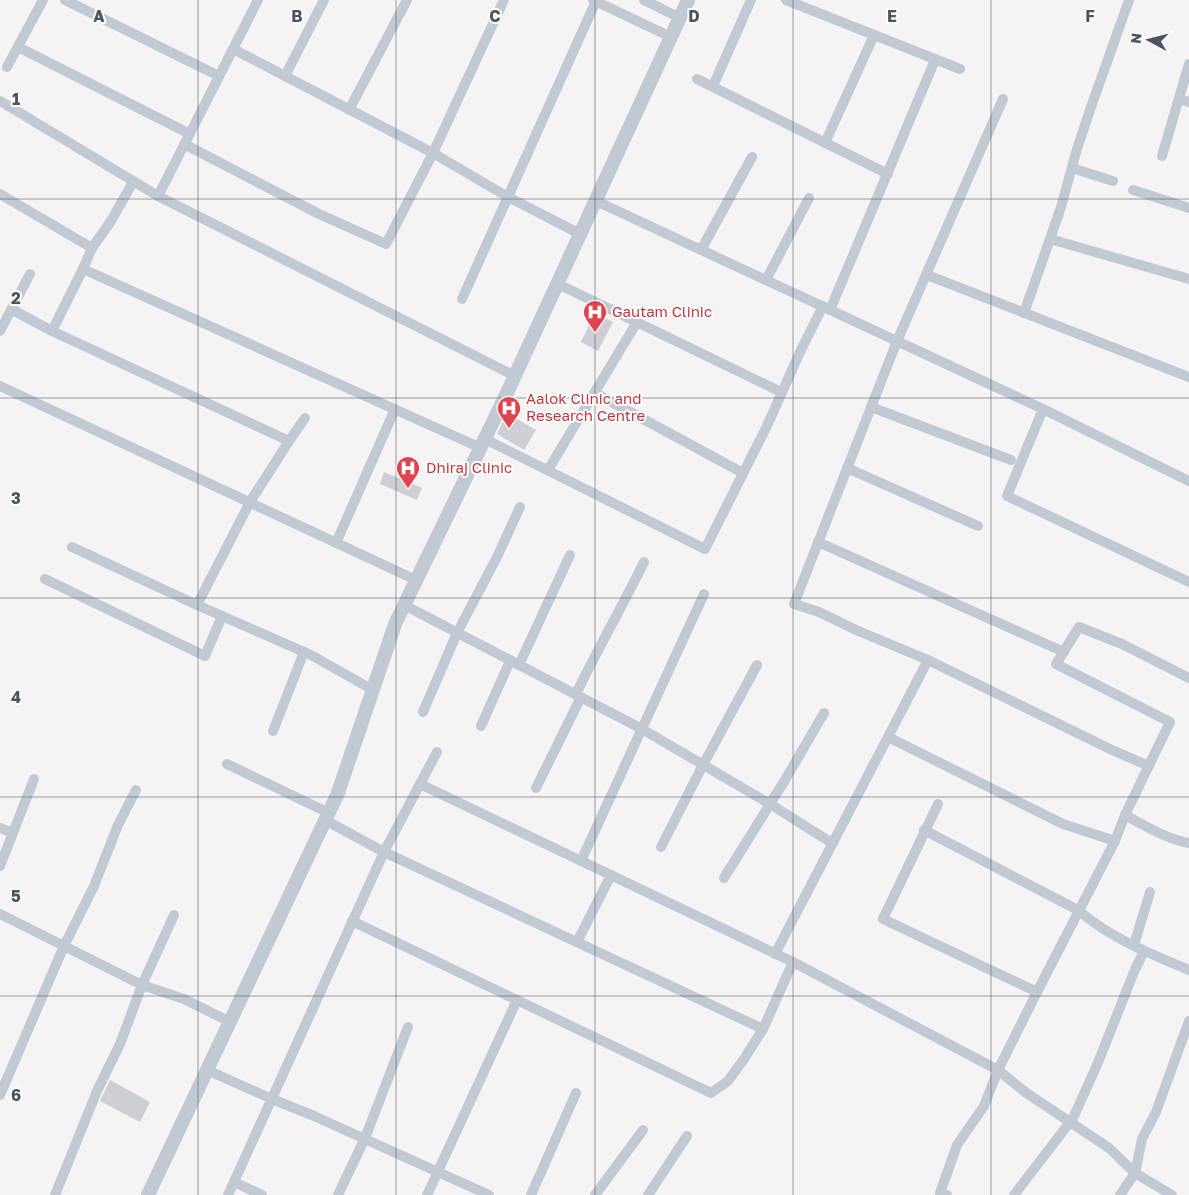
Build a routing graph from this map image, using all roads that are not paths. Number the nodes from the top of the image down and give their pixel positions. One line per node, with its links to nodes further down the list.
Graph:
1 (44, 0): 16 (street)
2 (65, 0): 22 (street)
3 (258, 0): 17 (street)
4 (324, 0): 23 (street)
5 (407, 0): 29 (street)
6 (504, 0): 33 (street)
7 (644, 0): 13 (street)
8 (688, 0): 13 (street)
9 (751, 0): 25 (street)
10 (786, 0): 14 (street)
11 (1129, 0): 36 (street)
12 (595, 1): 15 (street); 43 (street)
13 (680, 18): 15 (street)
14 (874, 35): 18 (street); 31 (street)
15 (671, 38): 45 (street)
16 (18, 46): 20 (street); 30 (street)
17 (233, 49): 22 (street); 23 (street)
18 (935, 60): 21 (street); 37 (street)
19 (1189, 64): 28 (street)
20 (7, 66)
21 (960, 69)
22 (219, 76): 30 (street)
23 (285, 76): 29 (street)
24 (697, 79): 25 (street)
25 (713, 86): 31 (street)
26 (1003, 99): 53 (street)
27 (0, 101): 39 (street)
28 (1184, 101): 34 (street)
29 (349, 110): 33 (street)
30 (190, 134): 32 (street)
31 (825, 143): 37 (street)
32 (184, 144): 33 (street); 42 (street)
33 (433, 153): 43 (street)
34 (1162, 156)
35 (752, 157): 50 (street)
36 (1072, 168): 38 (street); 48 (street)
37 (888, 174): 58 (street)
38 (1113, 181)
39 (133, 182): 42 (street); 49 (street)
40 (1133, 190): 46 (street)
41 (0, 194): 49 (street)
42 (158, 196): 65 (street)
43 (508, 197): 47 (street); 57 (street)
44 (809, 198): 55 (street)
45 (596, 201): 47 (street); 50 (street)
46 (1189, 208)
47 (580, 234): 56 (street)
48 (1050, 239): 54 (street); 60 (street)
49 (92, 248): 51 (street)
50 (701, 250): 55 (street)
51 (83, 269): 63 (street); 72 (street)
52 (30, 274): 59 (street)
53 (927, 274): 60 (street); 64 (street)
54 (1189, 279)
55 (766, 280): 58 (street)
56 (558, 284): 61 (street); 65 (street)
57 (462, 299)
58 (827, 308): 64 (street); 68 (street)
59 (11, 310): 62 (street); 63 (street)
60 (1024, 312): 66 (street)
61 (637, 322): 68 (street); 69 (street)
62 (0, 331)
63 (52, 331): 74 (street)
64 (897, 341): 70 (street); 71 (street)
65 (515, 376): 75 (street)
66 (1189, 378)
67 (0, 386): 81 (street)
68 (782, 392): 79 (street)
69 (595, 393): 78 (street); 79 (street)
70 (871, 407): 76 (street); 77 (street)
71 (1043, 408): 80 (street); 91 (street)
72 (394, 409): 75 (street); 85 (street)
73 (305, 418): 74 (street)
74 (289, 441): 81 (street)
75 (483, 443): 78 (street); 90 (street)
76 (1011, 460)
77 (847, 468): 83 (street); 84 (street)
78 (548, 470): 79 (street)
79 (743, 474)
80 (1189, 481)
81 (250, 502): 85 (street); 93 (street)
82 (520, 507): 96 (street)
83 (978, 526)
84 (818, 542): 98 (street); 99 (street)
85 (336, 543): 90 (street)
86 (72, 547): 93 (street)
87 (570, 555): 100 (street)
88 (644, 562): 104 (street)
89 (46, 579): 95 (street)
90 (416, 580): 94 (street)
91 (1189, 582)
92 (704, 594): 108 (street)
93 (197, 605): 95 (street)
94 (404, 605): 96 (street); 103 (street)
95 (222, 616): 97 (street)
96 (457, 633): 100 (street); 105 (street)
97 (304, 652): 103 (street); 109 (street)
98 (1064, 652): 102 (street); 114 (street)
99 (928, 660): 110 (street); 114 (street)
100 (515, 663): 104 (street); 107 (street)
101 (757, 665): 113 (street)
102 (1189, 678)
103 (373, 690): 122 (street)
104 (578, 696): 108 (street); 117 (street)
105 (423, 712)
106 (824, 713): 119 (street)
107 (481, 726)
108 (642, 729): 113 (street); 131 (street)
109 (273, 731)
110 (888, 738): 126 (street); 127 (street)
111 (436, 752): 116 (street)
112 (227, 764): 122 (street)
113 (703, 765): 119 (street); 129 (street)
114 (1149, 766): 121 (street)
115 (34, 779): 125 (street)
116 (420, 784): 130 (street); 131 (street)
117 (536, 788)
118 (136, 790): 141 (street)
119 (770, 804): 127 (street); 134 (street)
120 (938, 804): 124 (street)
121 (1126, 815): 126 (street); 128 (street)
122 (327, 816): 130 (street); 151 (street)
123 (0, 828): 125 (street)
124 (924, 830): 136 (street); 148 (street)
125 (13, 833): 132 (street)
126 (1115, 841): 136 (street)
127 (832, 843): 144 (street)
128 (1189, 843)
129 (661, 847)
130 (384, 852): 139 (street); 140 (street)
131 (581, 861): 133 (street)
132 (0, 866)
133 (611, 875): 140 (street); 144 (street)
134 (724, 878)
135 (1150, 892): 142 (street)
136 (1078, 910): 142 (street); 148 (street)
137 (174, 915): 147 (street)
138 (1, 917): 141 (street)
139 (352, 921): 149 (street); 158 (street)
140 (577, 942): 153 (street)
141 (64, 946): 147 (street); 157 (street)
142 (1134, 946): 143 (street)
143 (1144, 951): 146 (street); 159 (street)
144 (775, 954): 145 (street)
145 (793, 962): 153 (street); 155 (street)
146 (1189, 970)
147 (142, 985): 151 (street); 166 (street)
148 (1037, 992): 155 (street)
149 (517, 1000): 153 (street); 163 (street)
150 (1189, 1021): 164 (street)
151 (230, 1022): 154 (street)
152 (408, 1027): 162 (street)
153 (763, 1029)
154 (207, 1070): 158 (street); 167 (street)
155 (998, 1070): 159 (street); 176 (street)
156 (576, 1093): 173 (street)
157 (0, 1095)
158 (272, 1099): 162 (street); 165 (street)
159 (1070, 1122): 164 (street); 177 (street)
160 (643, 1130): 174 (street)
161 (688, 1136): 175 (street)
162 (365, 1138): 163 (street); 170 (street)
163 (437, 1172): 171 (street); 172 (street)
164 (1135, 1173): 178 (street); 179 (street)
165 (234, 1182): 168 (street); 169 (street)
166 (54, 1195)
167 (148, 1195)
168 (228, 1195)
169 (262, 1195)
170 (338, 1195)
171 (428, 1195)
172 (490, 1195)
173 (531, 1195)
174 (595, 1195)
175 (648, 1195)
176 (947, 1195)
177 (1014, 1195)
178 (1120, 1195)
179 (1172, 1195)

